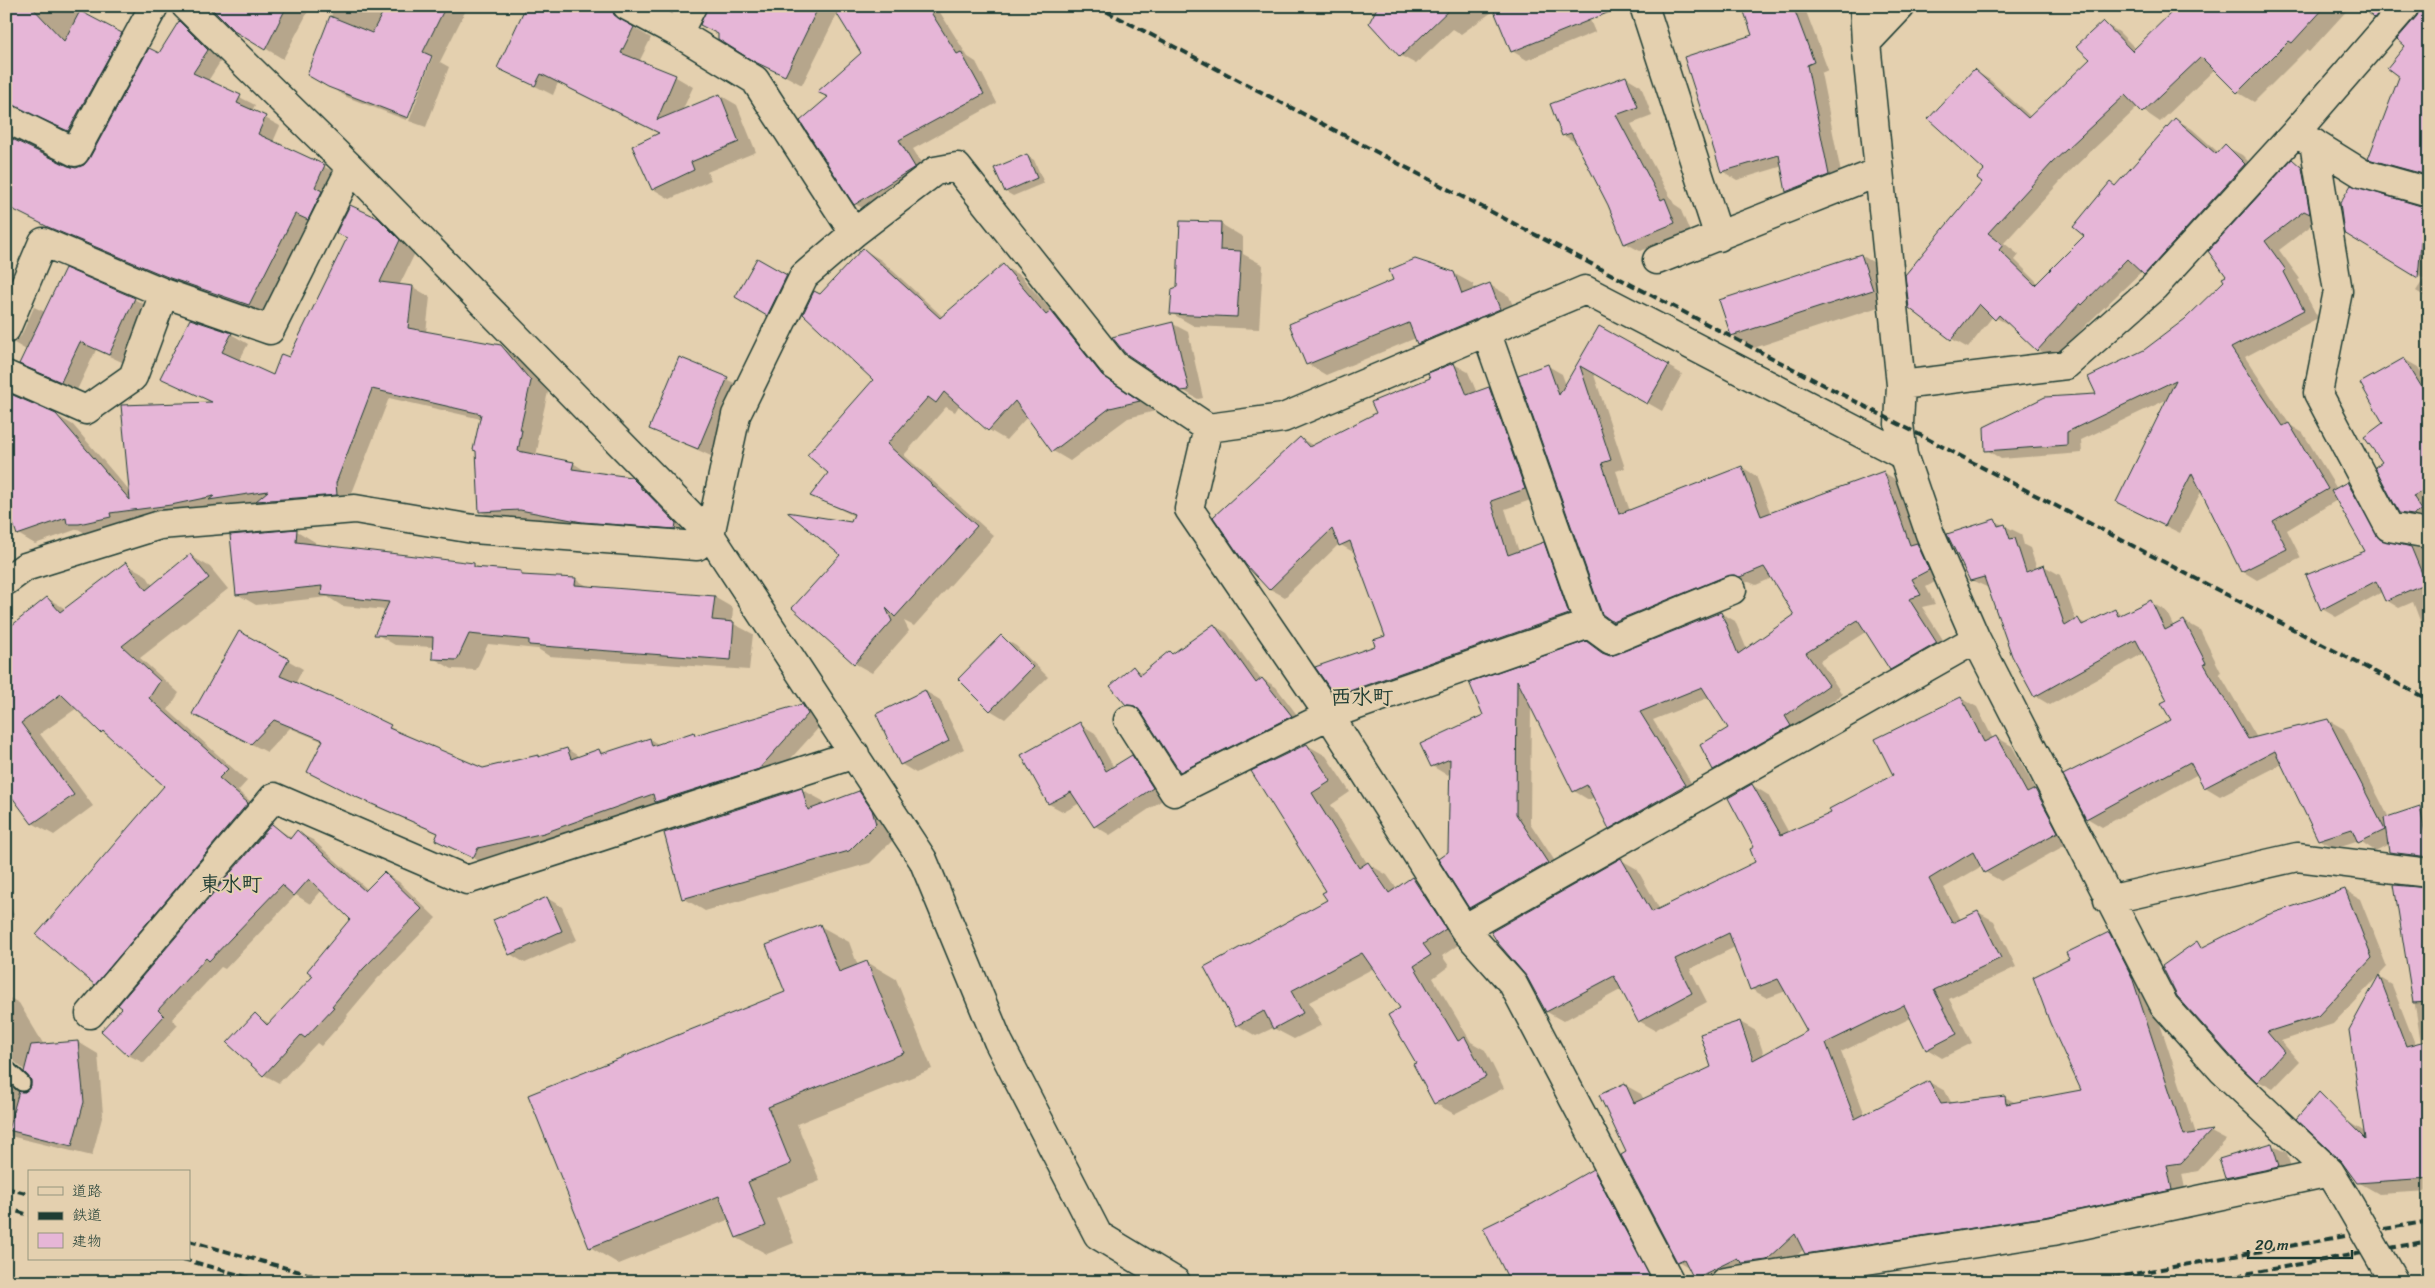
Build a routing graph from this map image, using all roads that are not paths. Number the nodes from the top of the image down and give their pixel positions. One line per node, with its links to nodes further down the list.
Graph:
1 (154, 6): 11 (street)
2 (186, 6): 13 (street)
3 (627, 6): 9 (street)
4 (692, 6): 9 (street)
5 (1644, 6): 17 (street)
6 (1864, 6): 10 (street)
7 (1901, 6): 10 (street)
8 (2405, 6): 12 (street)
9 (678, 33): 16 (street)
10 (1866, 43): 14 (street)
11 (6, 118)
12 (2304, 138): 15 (street); 23 (street); 26 (street)
13 (350, 168): 19 (street); 27 (street)
14 (1879, 172): 17 (street); 23 (street)
15 (2429, 192)
16 (854, 233): 24 (street); 27 (street)
17 (1719, 237): 18 (street)
18 (1657, 260)
19 (164, 293): 20 (street); 22 (street)
20 (6, 329)
21 (1486, 332): 24 (street); 25 (street); 30 (street)
22 (6, 374)
23 (1901, 385): 25 (street)
24 (1208, 428): 32 (street)
25 (1903, 455): 31 (street)
26 (2429, 534)
27 (710, 535): 28 (street); 34 (street)
28 (6, 581)
29 (1732, 590): 30 (street)
30 (1589, 624): 32 (street)
31 (1976, 639): 36 (street); 37 (street)
32 (1329, 715): 33 (street); 37 (street)
33 (1128, 720)
34 (854, 754): 38 (street); 42 (street)
35 (2429, 873): 36 (street)
36 (2108, 900): 41 (street)
37 (1464, 929): 43 (street)
38 (90, 1014)
39 (6, 1068): 40 (lane)
40 (22, 1083)
41 (2330, 1172): 44 (street); 45 (street, bridge)
42 (1176, 1282)
43 (1670, 1282)
44 (1725, 1282)
45 (2394, 1282)

